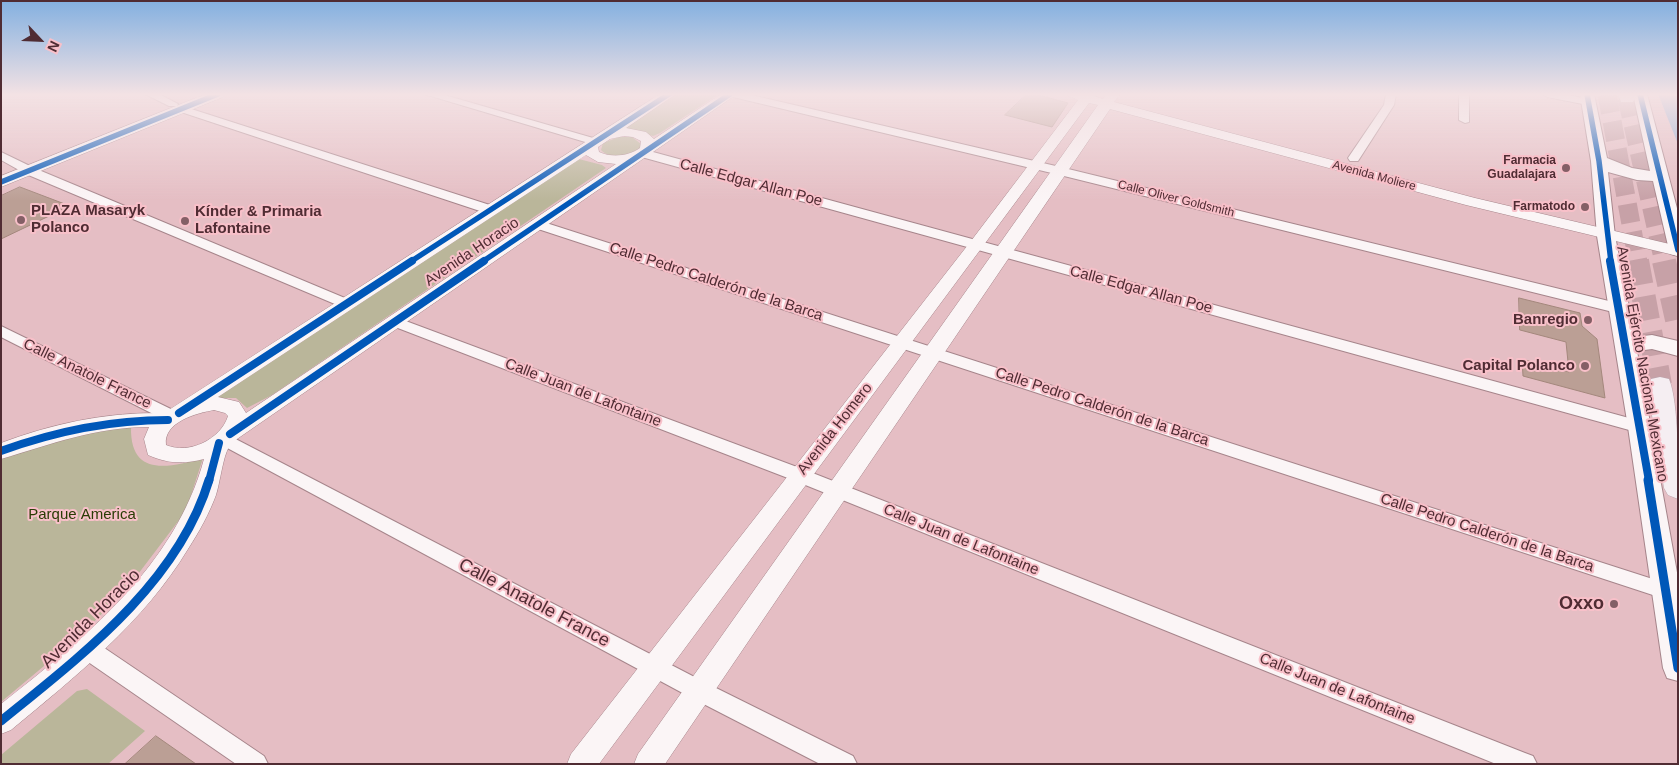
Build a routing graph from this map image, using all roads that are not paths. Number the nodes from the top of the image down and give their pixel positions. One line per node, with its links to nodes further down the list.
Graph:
1 (120, 130): 20 (street)
2 (246, 130): 26 (street)
3 (557, 130): 14 (street)
4 (614, 130): 14 (street, Avenida Horacio)
5 (678, 130): 15 (street, Avenida Horacio)
6 (883, 130): 19 (street, Calle Oliver Goldsmith)
7 (1069, 130): 19 (street, Avenida Homero)
8 (1081, 130): 21 (street)
9 (1226, 130): 25 (street, Avenida Moliere)
10 (1238, 130): 17 (street, Avenida Moliere)
11 (1373, 130): 17 (street)
12 (1593, 130): 18 (main road, Avenida Ejército Nacional Mexicano)
13 (1644, 130): 23 (main road)
14 (597, 141): 15 (street); 15 (street); 26 (street, Avenida Horacio)
15 (643, 153): 27 (street, Avenida Horacio); 30 (street, Calle Edgar Allan Poe)
16 (1, 155): 20 (street)
17 (1354, 158): 25 (street, Avenida Moliere)
18 (1599, 161): 23 (main road); 28 (main road, Avenida Ejército Nacional Mexicano)
19 (1037, 166): 21 (street, Calle Oliver Goldsmith); 30 (street, Avenida Homero)
20 (24, 168): 22 (street); 24 (street); 32 (street)
21 (1060, 171): 31 (street); 33 (street, Calle Oliver Goldsmith)
22 (1, 173)
23 (1661, 174): 29 (main road)
24 (1, 182)
25 (1475, 196): 28 (street, Avenida Moliere)
26 (491, 210): 32 (street, Avenida Horacio)
27 (538, 224): 34 (street, Avenida Horacio); 36 (street, Calle Pedro Calderón de la Barca)
28 (1605, 229): 29 (street, Avenida Moliere); 33 (main road, Avenida Ejército Nacional Mexicano)
29 (1677, 244)
30 (978, 245): 31 (street, Calle Edgar Allan Poe); 36 (street, Avenida Homero)
31 (1003, 252): 39 (street); 42 (street, Calle Edgar Allan Poe)
32 (347, 304): 41 (street, Avenida Horacio)
33 (1617, 308): 37 (main road, Avenida Ejército Nacional Mexicano)
34 (395, 322): 43 (street, Avenida Horacio); 45 (street, Calle Juan de Lafontaine)
35 (1, 331): 41 (street, Calle Anatole France)
36 (902, 342): 39 (street, Calle Pedro Calderón de la Barca); 45 (street, Avenida Homero)
37 (1627, 348): 38 (main road); 42 (main road, Avenida Ejército Nacional Mexicano)
38 (1678, 349)
39 (933, 352): 47 (street); 48 (street, Calle Pedro Calderón de la Barca)
40 (1660, 385): 46 (main road, Avenida Ejército Nacional Mexicano)
41 (173, 417): 43 (street); 43 (street); 44 (street)
42 (1640, 427): 48 (main road, Avenida Ejército Nacional Mexicano)
43 (224, 439): 49 (street, Avenida Horacio); 50 (street, Calle Anatole France)
44 (1, 451)
45 (799, 476): 47 (street, Calle Juan de Lafontaine); 50 (street, Avenida Homero)
46 (1678, 488)
47 (837, 491): 52 (street); 58 (street, Calle Juan de Lafontaine)
48 (1665, 591): 51 (main road, Avenida Ejército Nacional Mexicano)
49 (86, 648): 53 (street, Avenida Horacio); 54 (street)
50 (655, 667): 52 (street, Calle Anatole France); 55 (street, Avenida Homero)
51 (1678, 668)
52 (698, 690): 56 (street); 57 (street, Calle Anatole France)
53 (1, 721)
54 (256, 764)
55 (581, 764)
56 (648, 764)
57 (845, 764)
58 (1525, 764)

